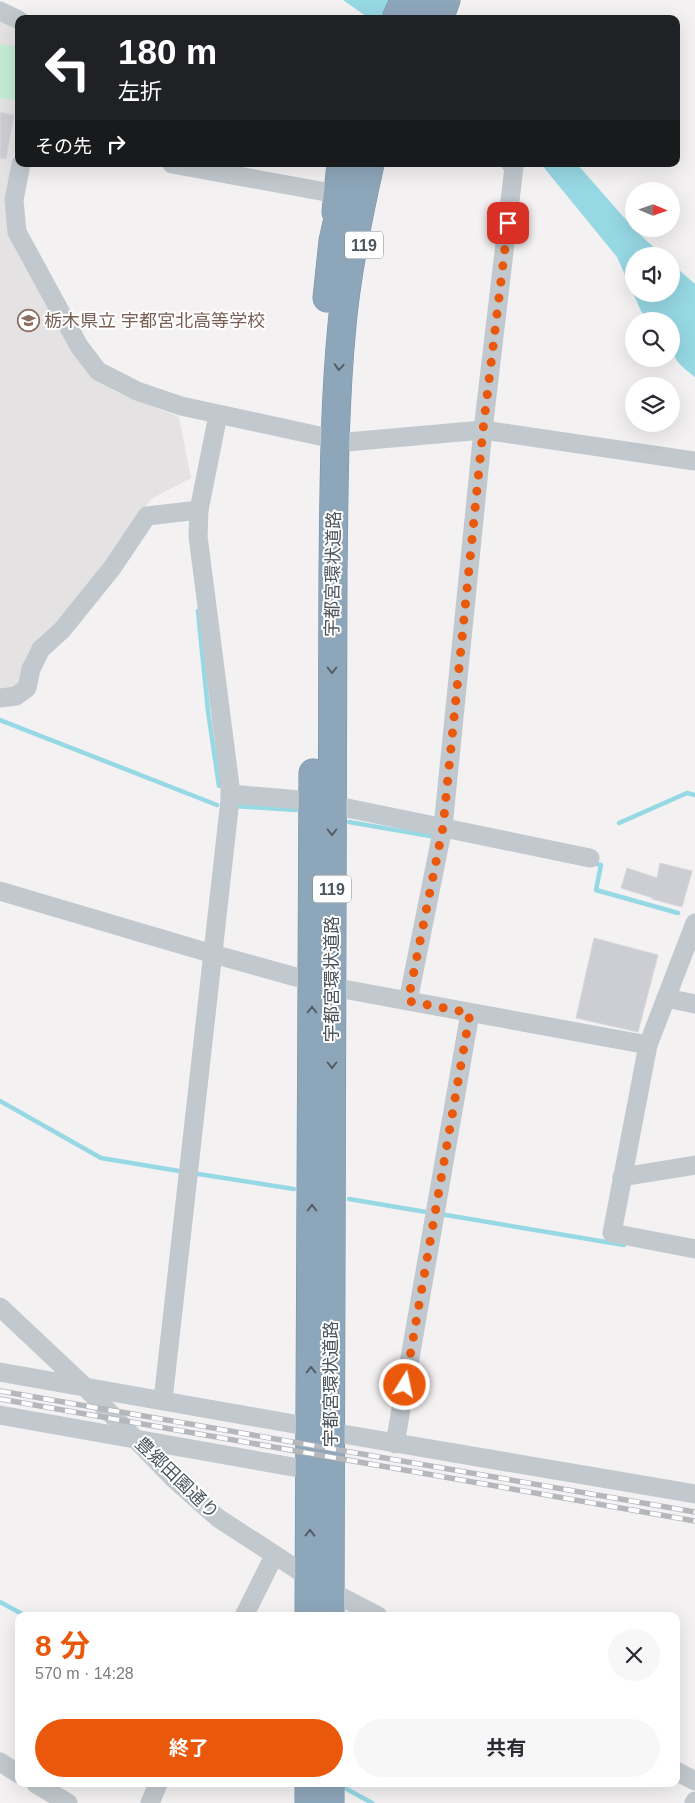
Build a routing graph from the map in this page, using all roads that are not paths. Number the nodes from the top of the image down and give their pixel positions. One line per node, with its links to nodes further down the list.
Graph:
1 (385, 0): 6 (highway)
2 (404, 0): 7 (highway)
3 (425, 0): 8 (highway)
4 (446, 0): 9 (highway)
5 (0, 11): 10 (street)
6 (379, 15)
7 (398, 15)
8 (419, 15)
9 (440, 15)
10 (15, 18)
11 (20, 167): 21 (street)
12 (188, 167): 18 (street)
13 (341, 167): 18 (highway, 119)
14 (349, 167): 19 (highway, 宇都宮環状道路 / 119)
15 (369, 167): 20 (highway, 宇都宮環状道路 / 119)
16 (387, 167): 20 (highway, 119)
17 (514, 167): 22 (street)
18 (337, 194): 19 (highway, 119)
19 (333, 241): 23 (highway, 宇都宮環状道路 / 119)
20 (342, 326): 23 (highway, 宇都宮環状道路 / 119, one-way to 23)
21 (218, 415): 23 (street); 25 (street)
22 (483, 430): 23 (street); 24 (street); 29 (street)
23 (326, 436): 28 (highway, 宇都宮環状道路 / 119)
24 (695, 461)
25 (199, 510): 26 (street); 27 (street)
26 (0, 698)
27 (230, 794): 28 (street); 33 (street)
28 (322, 803): 29 (street); 34 (highway, 宇都宮環状道路 / 119)
29 (443, 827): 30 (street); 36 (street)
30 (590, 858)
31 (0, 891): 33 (street)
32 (695, 923): 35 (street)
33 (213, 954): 34 (street); 46 (street)
34 (322, 985): 36 (street); 48 (highway, 宇都宮環状道路 / 119)
35 (666, 998): 37 (street); 39 (street)
36 (408, 1001): 38 (street)
37 (695, 1004)
38 (470, 1013): 39 (street); 50 (street)
39 (648, 1045): 41 (street)
40 (695, 1165): 41 (street)
41 (622, 1177): 42 (street)
42 (695, 1249)
43 (0, 1307): 45 (street, 豊郷田園通り)
44 (0, 1372): 45 (street)
45 (85, 1387): 46 (street); 49 (street, 豊郷田園通り)
46 (163, 1400): 48 (street)
47 (0, 1415): 49 (street)
48 (321, 1430): 50 (street); 51 (highway, 宇都宮環状道路 / 119); 54 (highway, 宇都宮環状道路 / 119)
49 (135, 1438): 51 (street); 53 (street, 豊郷田園通り)
50 (395, 1444): 52 (street)
51 (310, 1470): 54 (highway, 宇都宮環状道路 / 119, one-way to 51)
52 (695, 1494)
53 (274, 1556): 54 (street, 豊郷田園通り); 55 (street)
54 (323, 1595): 56 (highway, 宇都宮環状道路 / 119); 57 (street, 豊郷田園通り)
55 (246, 1612)
56 (312, 1612)
57 (368, 1612)
58 (0, 1762): 59 (street)
59 (15, 1771)
60 (680, 1773): 61 (street)
61 (695, 1781)
62 (41, 1787): 66 (street)
63 (157, 1787): 67 (street)
64 (309, 1787): 68 (highway)
65 (330, 1787): 69 (highway)
66 (68, 1803)
67 (150, 1803)
68 (309, 1803)
69 (330, 1803)

